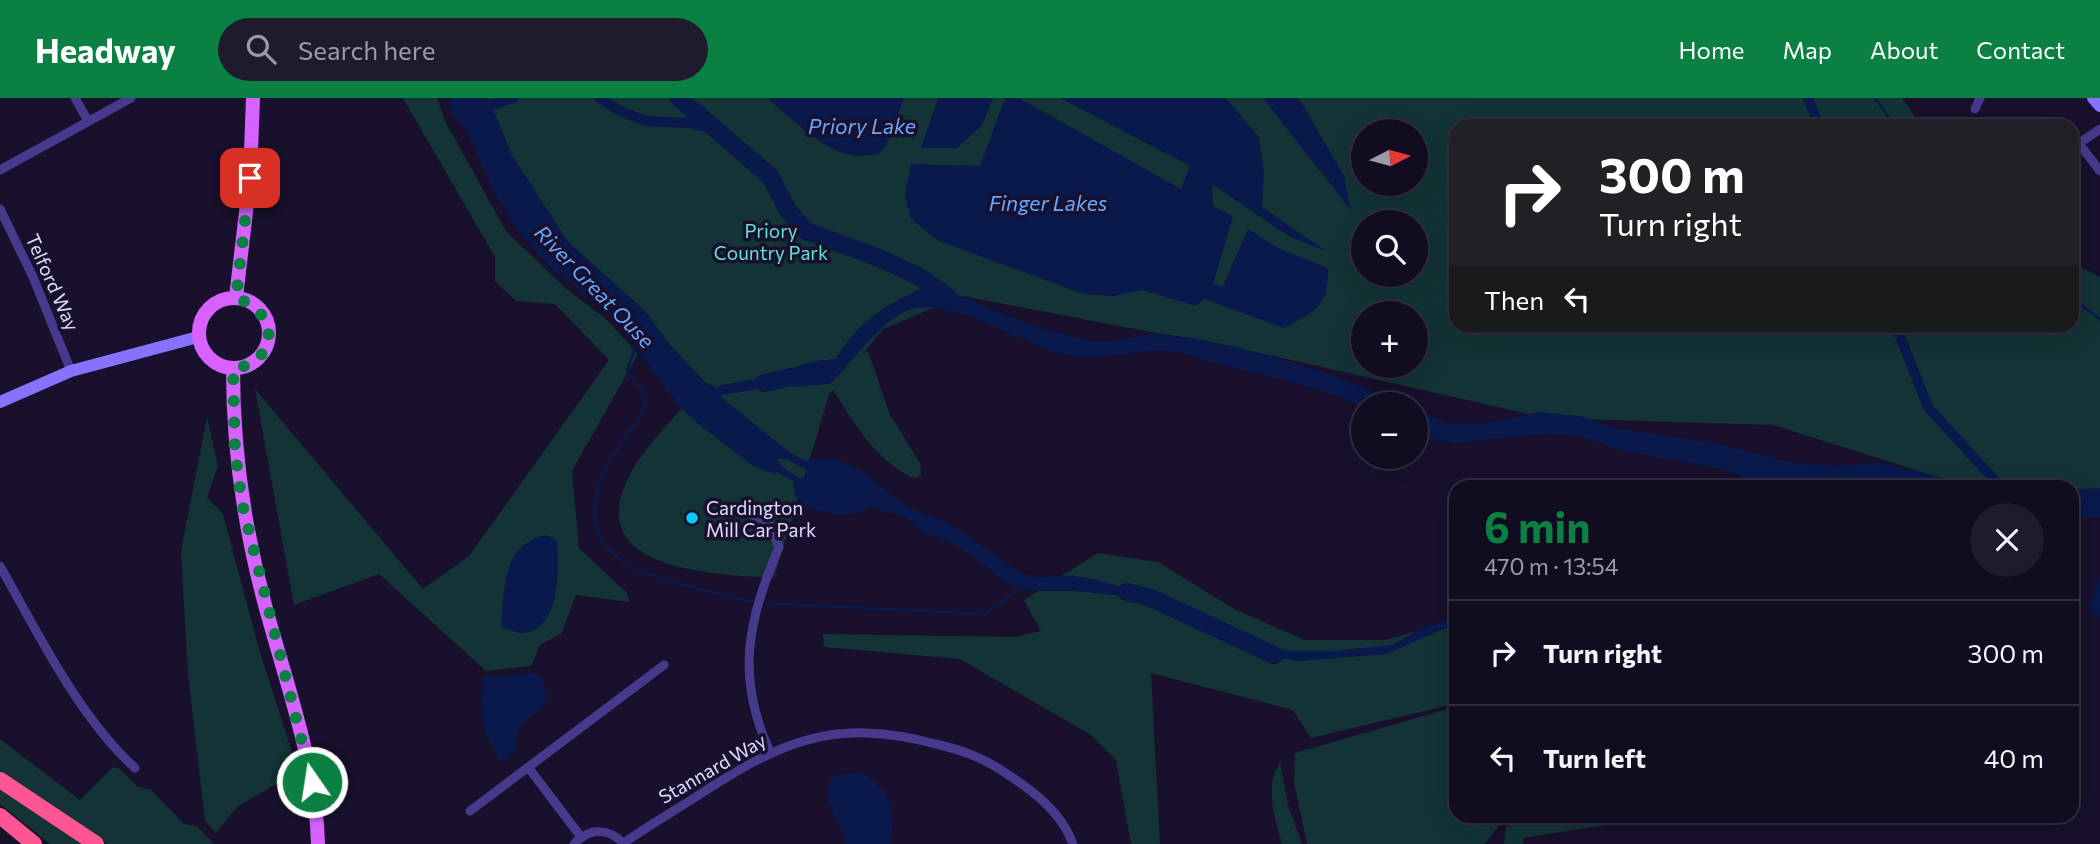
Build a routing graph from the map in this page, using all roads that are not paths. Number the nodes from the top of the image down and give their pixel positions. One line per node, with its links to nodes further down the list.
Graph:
1 (75, 98): 8 (street)
2 (131, 98): 8 (street)
3 (253, 98): 15 (main road)
4 (1980, 98): 7 (street)
5 (2093, 98): 6 (street)
6 (2100, 106)
7 (1975, 109)
8 (88, 121): 12 (street)
9 (2100, 128): 10 (street)
10 (2079, 144)
11 (2079, 149): 13 (street)
12 (0, 170)
13 (2100, 170)
14 (0, 209): 18 (street, Telford Way)
15 (236, 298): 16 (main road); 17 (main road)
16 (198, 337): 17 (main road); 18 (street)
17 (233, 369): 32 (main road)
18 (71, 371): 19 (street)
19 (0, 402)
20 (737, 510): 23 (street)
21 (0, 566): 25 (street)
22 (664, 665): 24 (street)
23 (770, 752): 33 (street, Stannard Way); 34 (street, Stannard Way)
24 (528, 767): 27 (street); 29 (street)
25 (135, 768)
26 (0, 780): 31 (highway)
27 (470, 811)
28 (0, 816): 30 (highway)
29 (578, 840): 33 (street)
30 (34, 844)
31 (96, 844)
32 (318, 844)
33 (624, 844)
34 (1073, 844)

